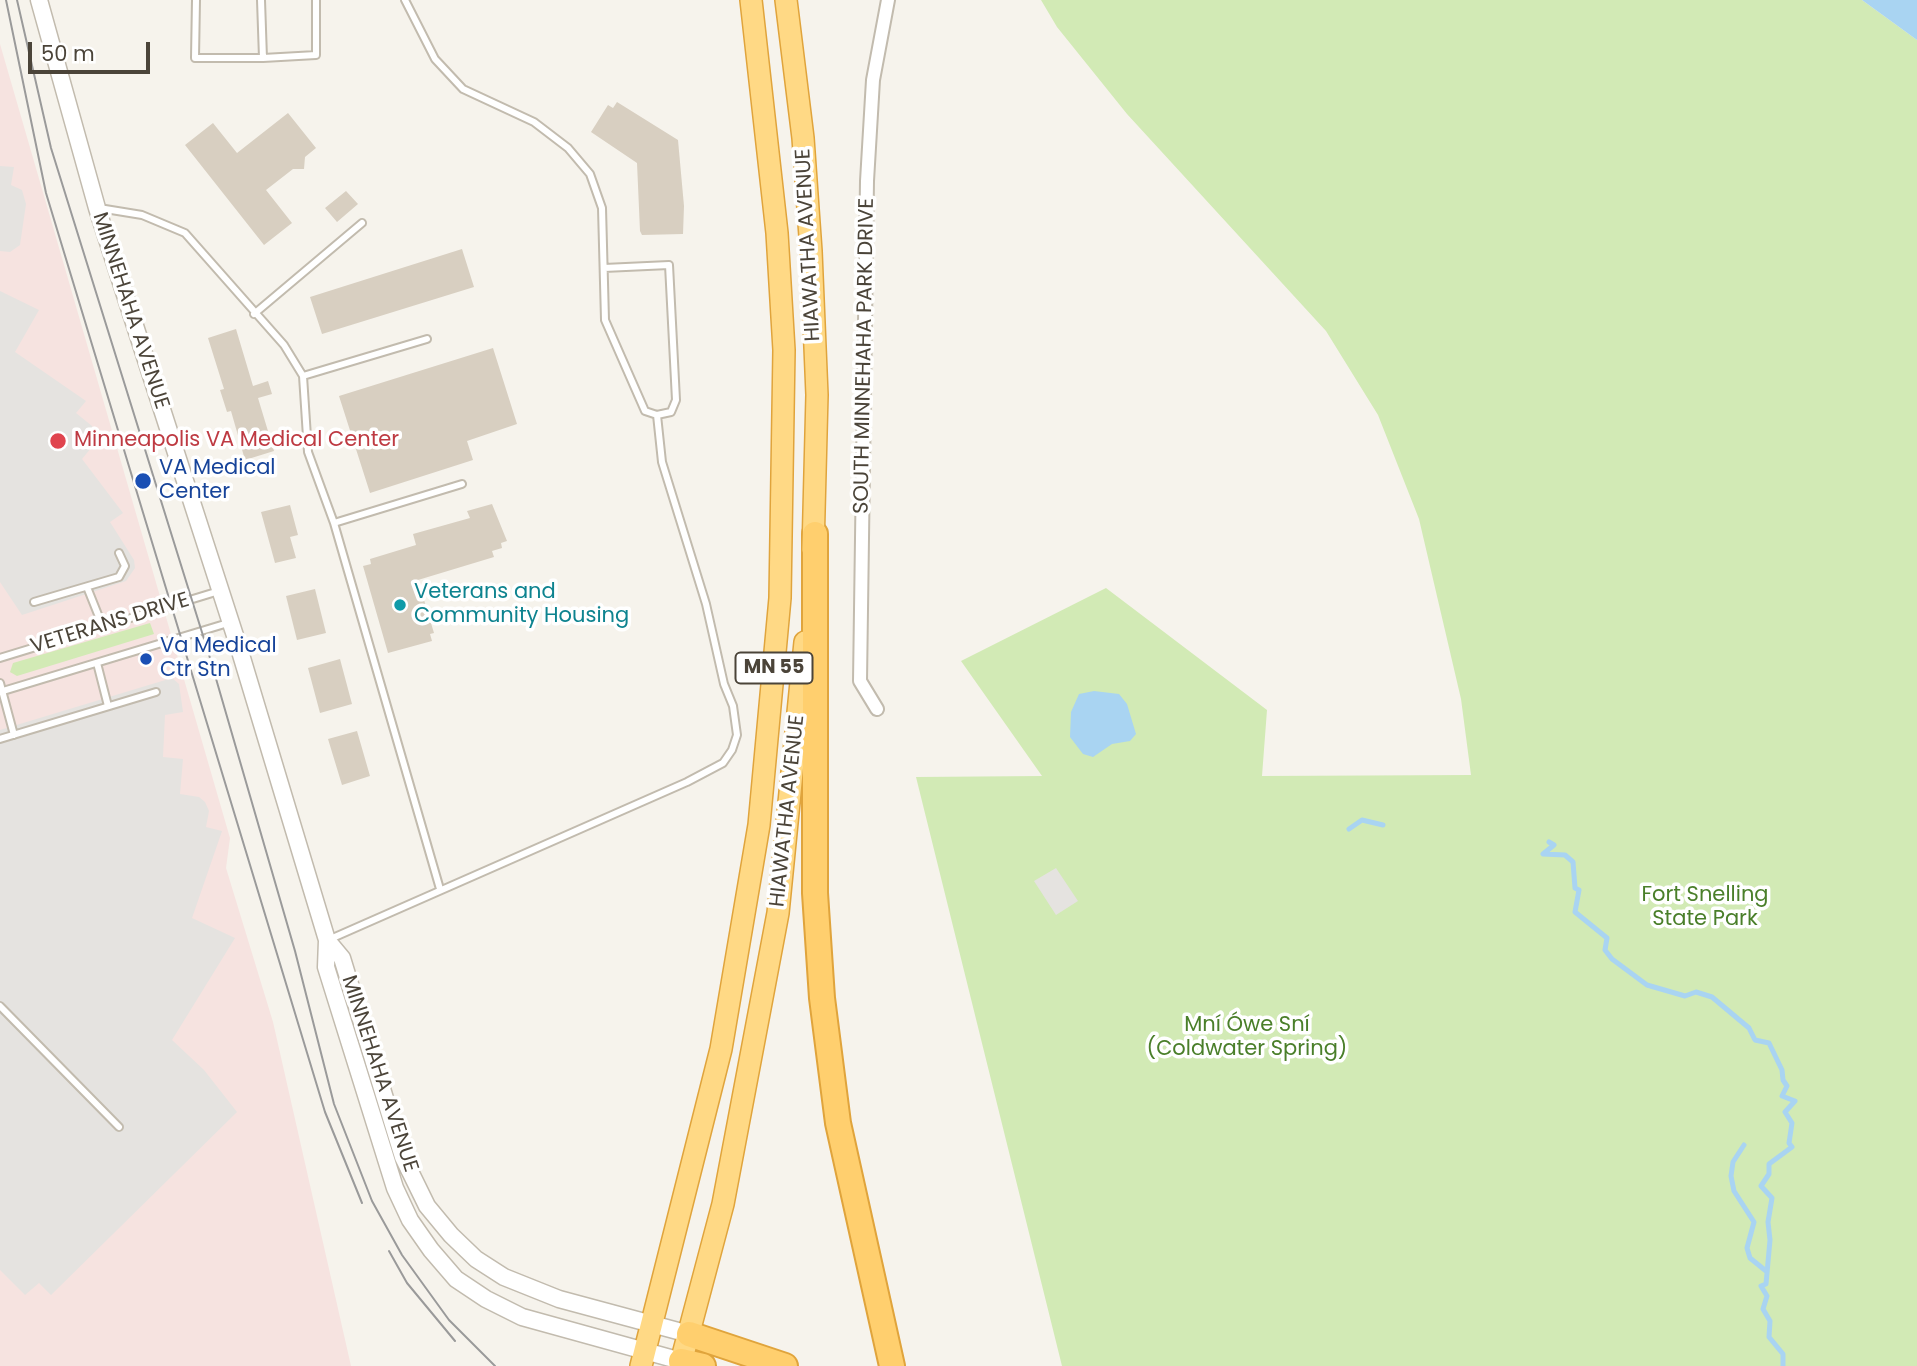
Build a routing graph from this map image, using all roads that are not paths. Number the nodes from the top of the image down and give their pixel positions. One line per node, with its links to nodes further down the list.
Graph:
1 (39, 0): 10 (street, MINNEHAHA AVENUE)
2 (196, 0): 9 (lane)
3 (261, 0): 9 (lane)
4 (316, 0): 9 (lane)
5 (405, 0): 12 (lane)
6 (751, 0): 39 (highway, HIAWATHA AVENUE / MN 55)
7 (786, 0): 19 (highway, HIAWATHA AVENUE / MN 55)
8 (888, 0): 32 (street, SOUTH MINNEHAHA PARK DRIVE)
9 (263, 58)
10 (97, 208): 13 (lane); 22 (street, MINNEHAHA AVENUE)
11 (362, 223): 13 (lane)
12 (604, 268): 16 (lane); 16 (lane)
13 (254, 314): 15 (lane)
14 (427, 339): 15 (lane)
15 (303, 376): 18 (lane)
16 (656, 415): 35 (lane)
17 (462, 484): 18 (lane)
18 (334, 523): 35 (lane)
19 (815, 534): 40 (highway, HIAWATHA AVENUE); 44 (highway, MN 55)
20 (119, 552): 21 (lane)
21 (87, 587): 23 (lane); 25 (lane)
22 (220, 590): 24 (street, MINNEHAHA AVENUE); 25 (lane, VETERANS DRIVE)
23 (34, 602)
24 (230, 622): 27 (lane, VETERANS DRIVE); 36 (street, MINNEHAHA AVENUE)
25 (103, 627): 26 (lane, VETERANS DRIVE)
26 (0, 657)
27 (97, 663): 29 (lane, VETERANS DRIVE); 31 (lane)
28 (0, 683): 29 (lane)
29 (1, 692): 33 (lane)
30 (156, 692): 31 (lane)
31 (108, 706): 33 (lane)
32 (877, 709)
33 (14, 735): 34 (lane)
34 (0, 739)
35 (440, 889): 36 (lane)
36 (327, 940): 39 (street, MINNEHAHA AVENUE); 41 (street, MINNEHAHA AVENUE)
37 (0, 1006): 38 (lane)
38 (119, 1127)
39 (653, 1325): 40 (street, MINNEHAHA AVENUE); 41 (highway, HIAWATHA AVENUE / MN 55)
40 (688, 1334): 42 (highway, HIAWATHA AVENUE); 43 (highway)
41 (643, 1359): 42 (street, MINNEHAHA AVENUE)
42 (688, 1365)
43 (785, 1366)
44 (892, 1366)

